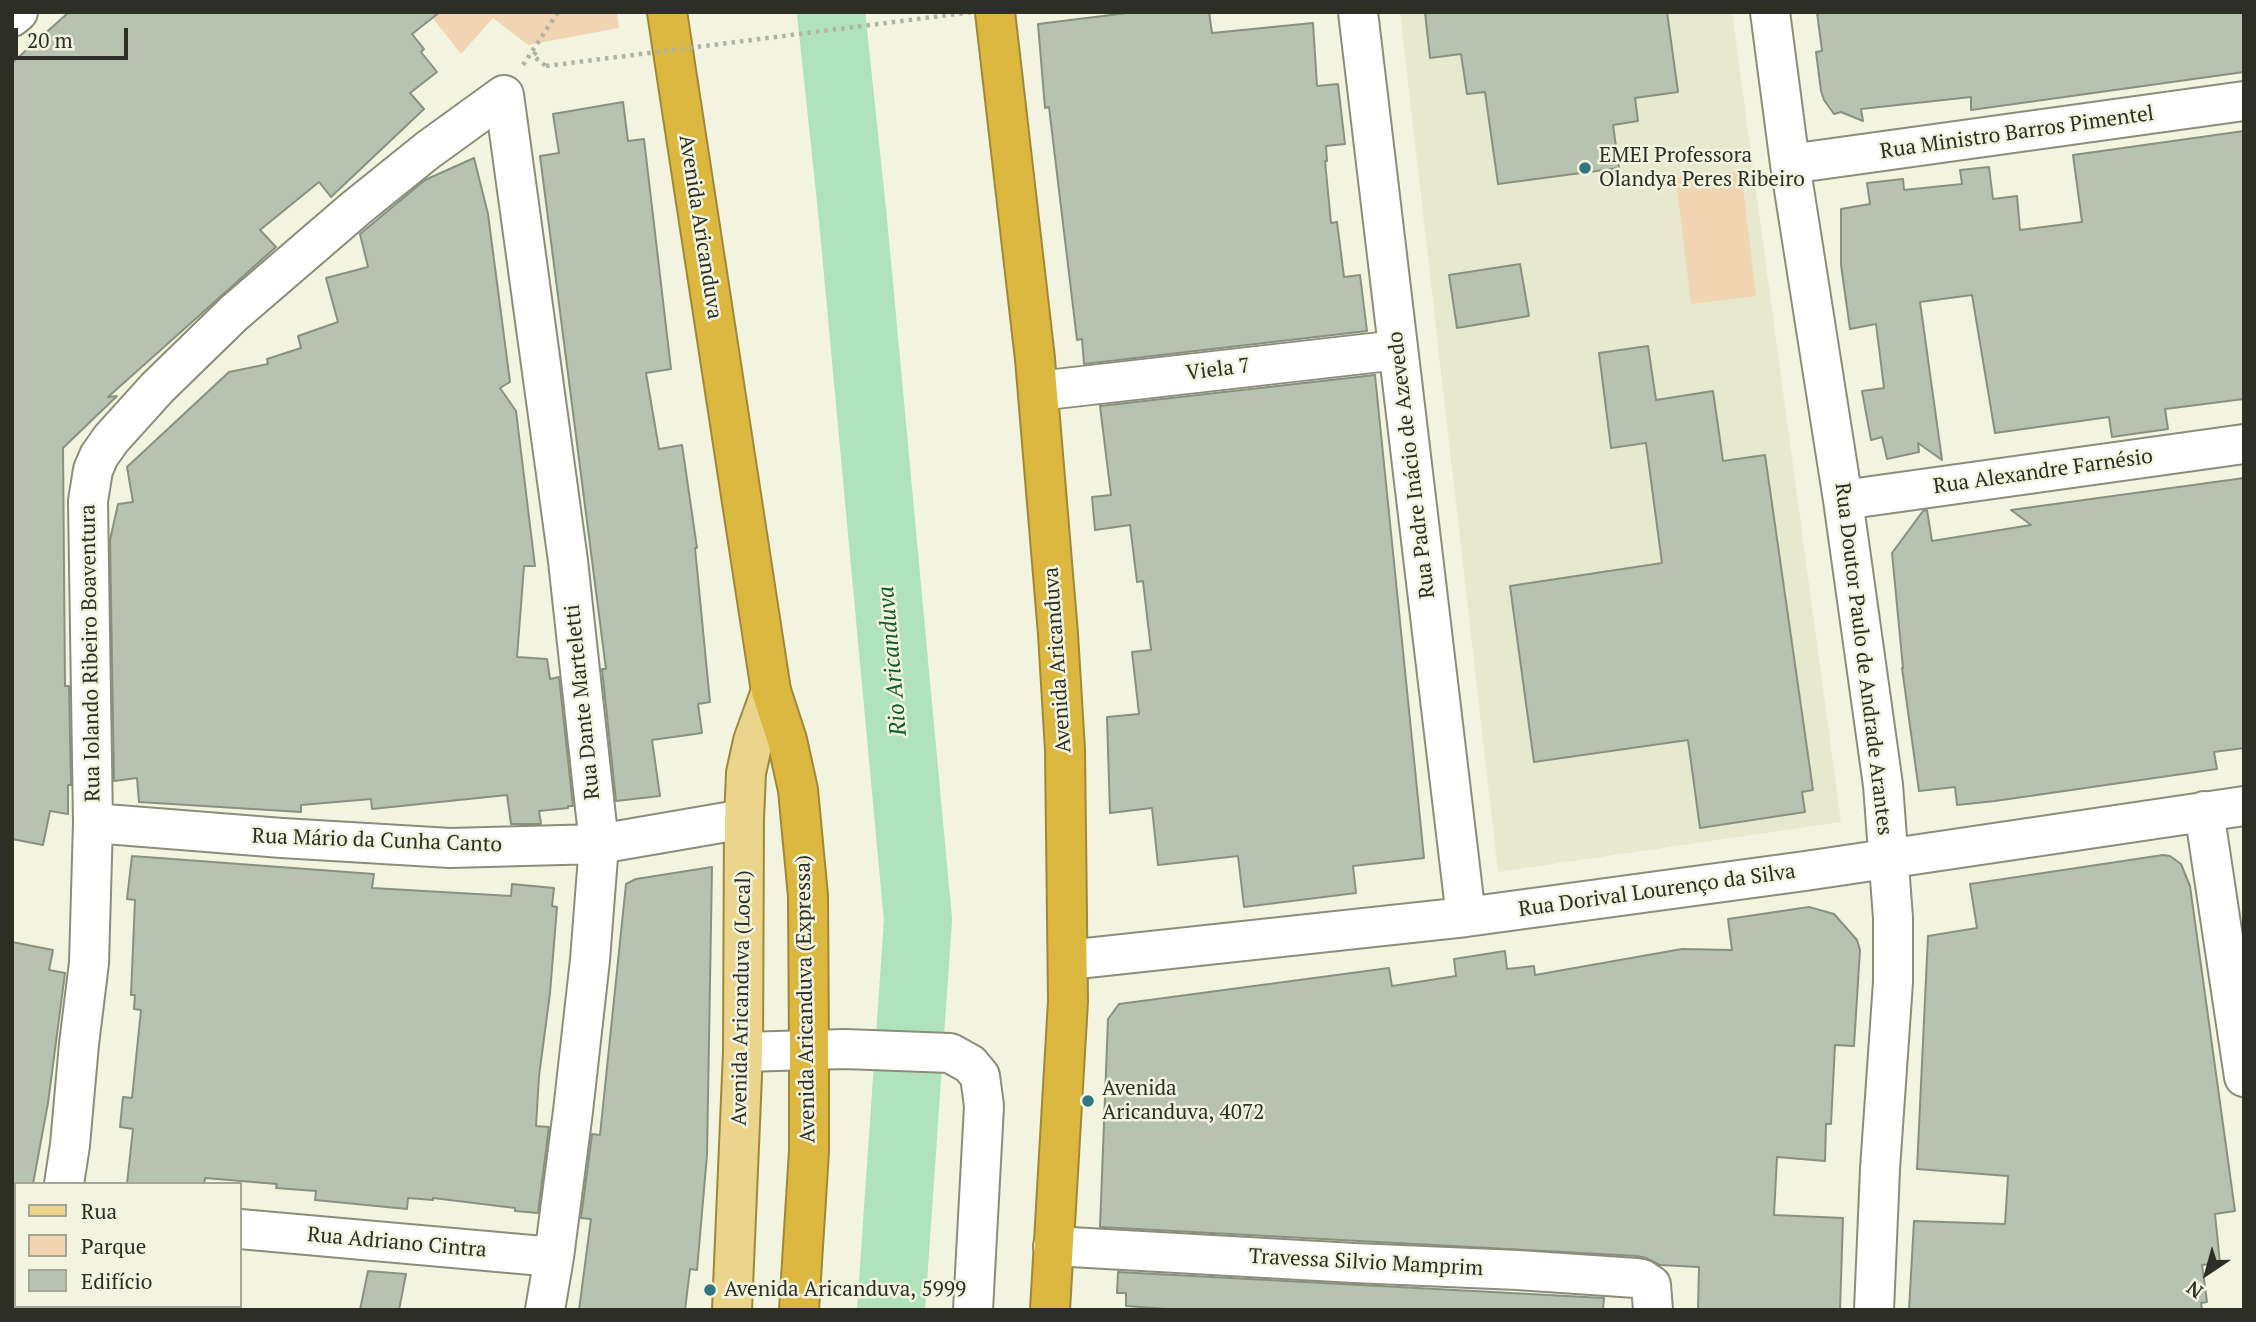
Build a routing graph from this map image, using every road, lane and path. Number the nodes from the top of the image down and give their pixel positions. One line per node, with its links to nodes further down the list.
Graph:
1 (18, 12): 8 (street)
2 (559, 12): 4 (path, bridge); 9 (path)
3 (667, 12): 16 (highway, Avenida Aricanduva)
4 (973, 12)
5 (995, 12): 13 (highway, Avenida Aricanduva)
6 (1358, 12): 12 (street, Rua Padre Inácio de Azevedo)
7 (1770, 12): 11 (street, Rua Doutor Paulo de Andrade Arantes)
8 (12, 17)
9 (504, 95): 20 (street, Rua Iolando Ribeiro Boaventura); 21 (street, Rua Dante Marteletti)
10 (2244, 101): 11 (street, Rua Ministro Barros Pimentel)
11 (1790, 164): 15 (street, Rua Doutor Paulo de Andrade Arantes)
12 (1398, 350): 13 (street, Viela 7); 23 (street, Rua Padre Inácio de Azevedo)
13 (1038, 391): 24 (highway, Avenida Aricanduva)
14 (2244, 444): 15 (street, Rua Alexandre Farnésio)
15 (1843, 500): 22 (street, Rua Doutor Paulo de Andrade Arantes)
16 (771, 691): 19 (main road, Avenida Aricanduva (Local)); 25 (highway, Avenida Aricanduva (Expressa))
17 (2244, 806): 18 (street, Rua Dorival Lourenço da Silva)
18 (2204, 811): 22 (street, Rua Dorival Lourenço da Silva); 27 (street)
19 (744, 820): 21 (street, Rua Mário da Cunha Canto); 26 (main road, Avenida Aricanduva (Local))
20 (93, 823): 21 (street, Rua Mário da Cunha Canto); 28 (street, Rua Iolando Ribeiro Boaventura)
21 (599, 844): 31 (street, Rua Dante Marteletti)
22 (1888, 858): 23 (street, Rua Dorival Lourenço da Silva); 38 (street, Rua Doutor Paulo de Andrade Arantes)
23 (1466, 917): 24 (street, Rua Dorival Lourenço da Silva)
24 (1068, 960): 30 (highway, Avenida Aricanduva)
25 (827, 1049): 26 (street); 34 (highway, Avenida Aricanduva (Expressa)); 35 (street)
26 (743, 1052): 33 (main road, Avenida Aricanduva (Local))
27 (2244, 1077)
28 (64, 1182)
29 (242, 1229): 31 (street, Rua Adriano Cintra)
30 (1054, 1246): 36 (highway, Avenida Aricanduva); 37 (street, Travessa Silvio Mamprim)
31 (554, 1257): 32 (street, Rua Dante Marteletti)
32 (545, 1310)
33 (732, 1310)
34 (799, 1310)
35 (972, 1310)
36 (1049, 1310)
37 (1653, 1310)
38 (1874, 1310)

